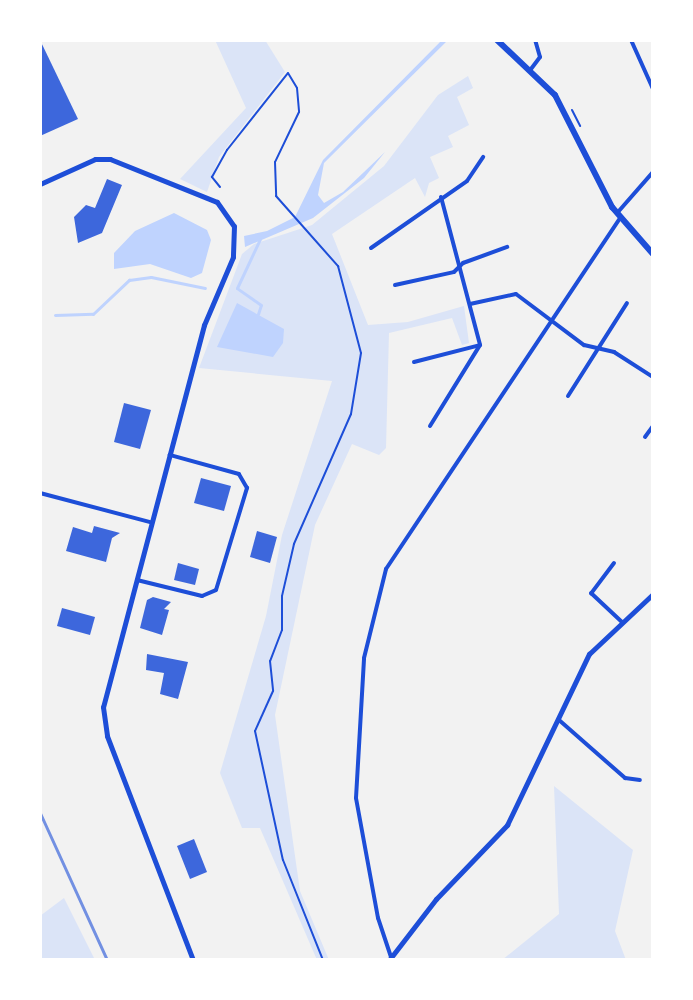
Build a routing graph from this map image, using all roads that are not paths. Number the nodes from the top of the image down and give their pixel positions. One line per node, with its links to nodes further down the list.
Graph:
1 (497, 40): 4 (main road)
2 (535, 40): 4 (street)
3 (631, 40): 5 (street)
4 (531, 69): 10 (main road)
5 (653, 89)
6 (483, 157): 9 (street)
7 (653, 172): 10 (street)
8 (40, 184): 27 (street)
9 (441, 197): 12 (street); 14 (street)
10 (618, 216): 13 (main road); 18 (street)
11 (507, 247): 14 (street)
12 (371, 248)
13 (653, 254)
14 (460, 267): 15 (street); 17 (street)
15 (395, 285)
16 (627, 303): 20 (street)
17 (470, 304): 18 (street); 19 (street)
18 (550, 321): 20 (street); 36 (street)
19 (480, 345): 21 (street); 24 (street)
20 (596, 349): 22 (street); 23 (street)
21 (414, 362)
22 (653, 377)
23 (568, 396)
24 (430, 426)
25 (653, 426): 26 (street)
26 (645, 437)
27 (170, 455): 29 (street); 31 (street)
28 (40, 493): 29 (street)
29 (150, 522): 31 (street)
30 (614, 563): 33 (street)
31 (136, 579): 37 (street)
32 (653, 594): 33 (street)
33 (622, 622): 34 (street)
34 (559, 720): 35 (street); 36 (street)
35 (640, 780)
36 (390, 959)
37 (193, 960)

